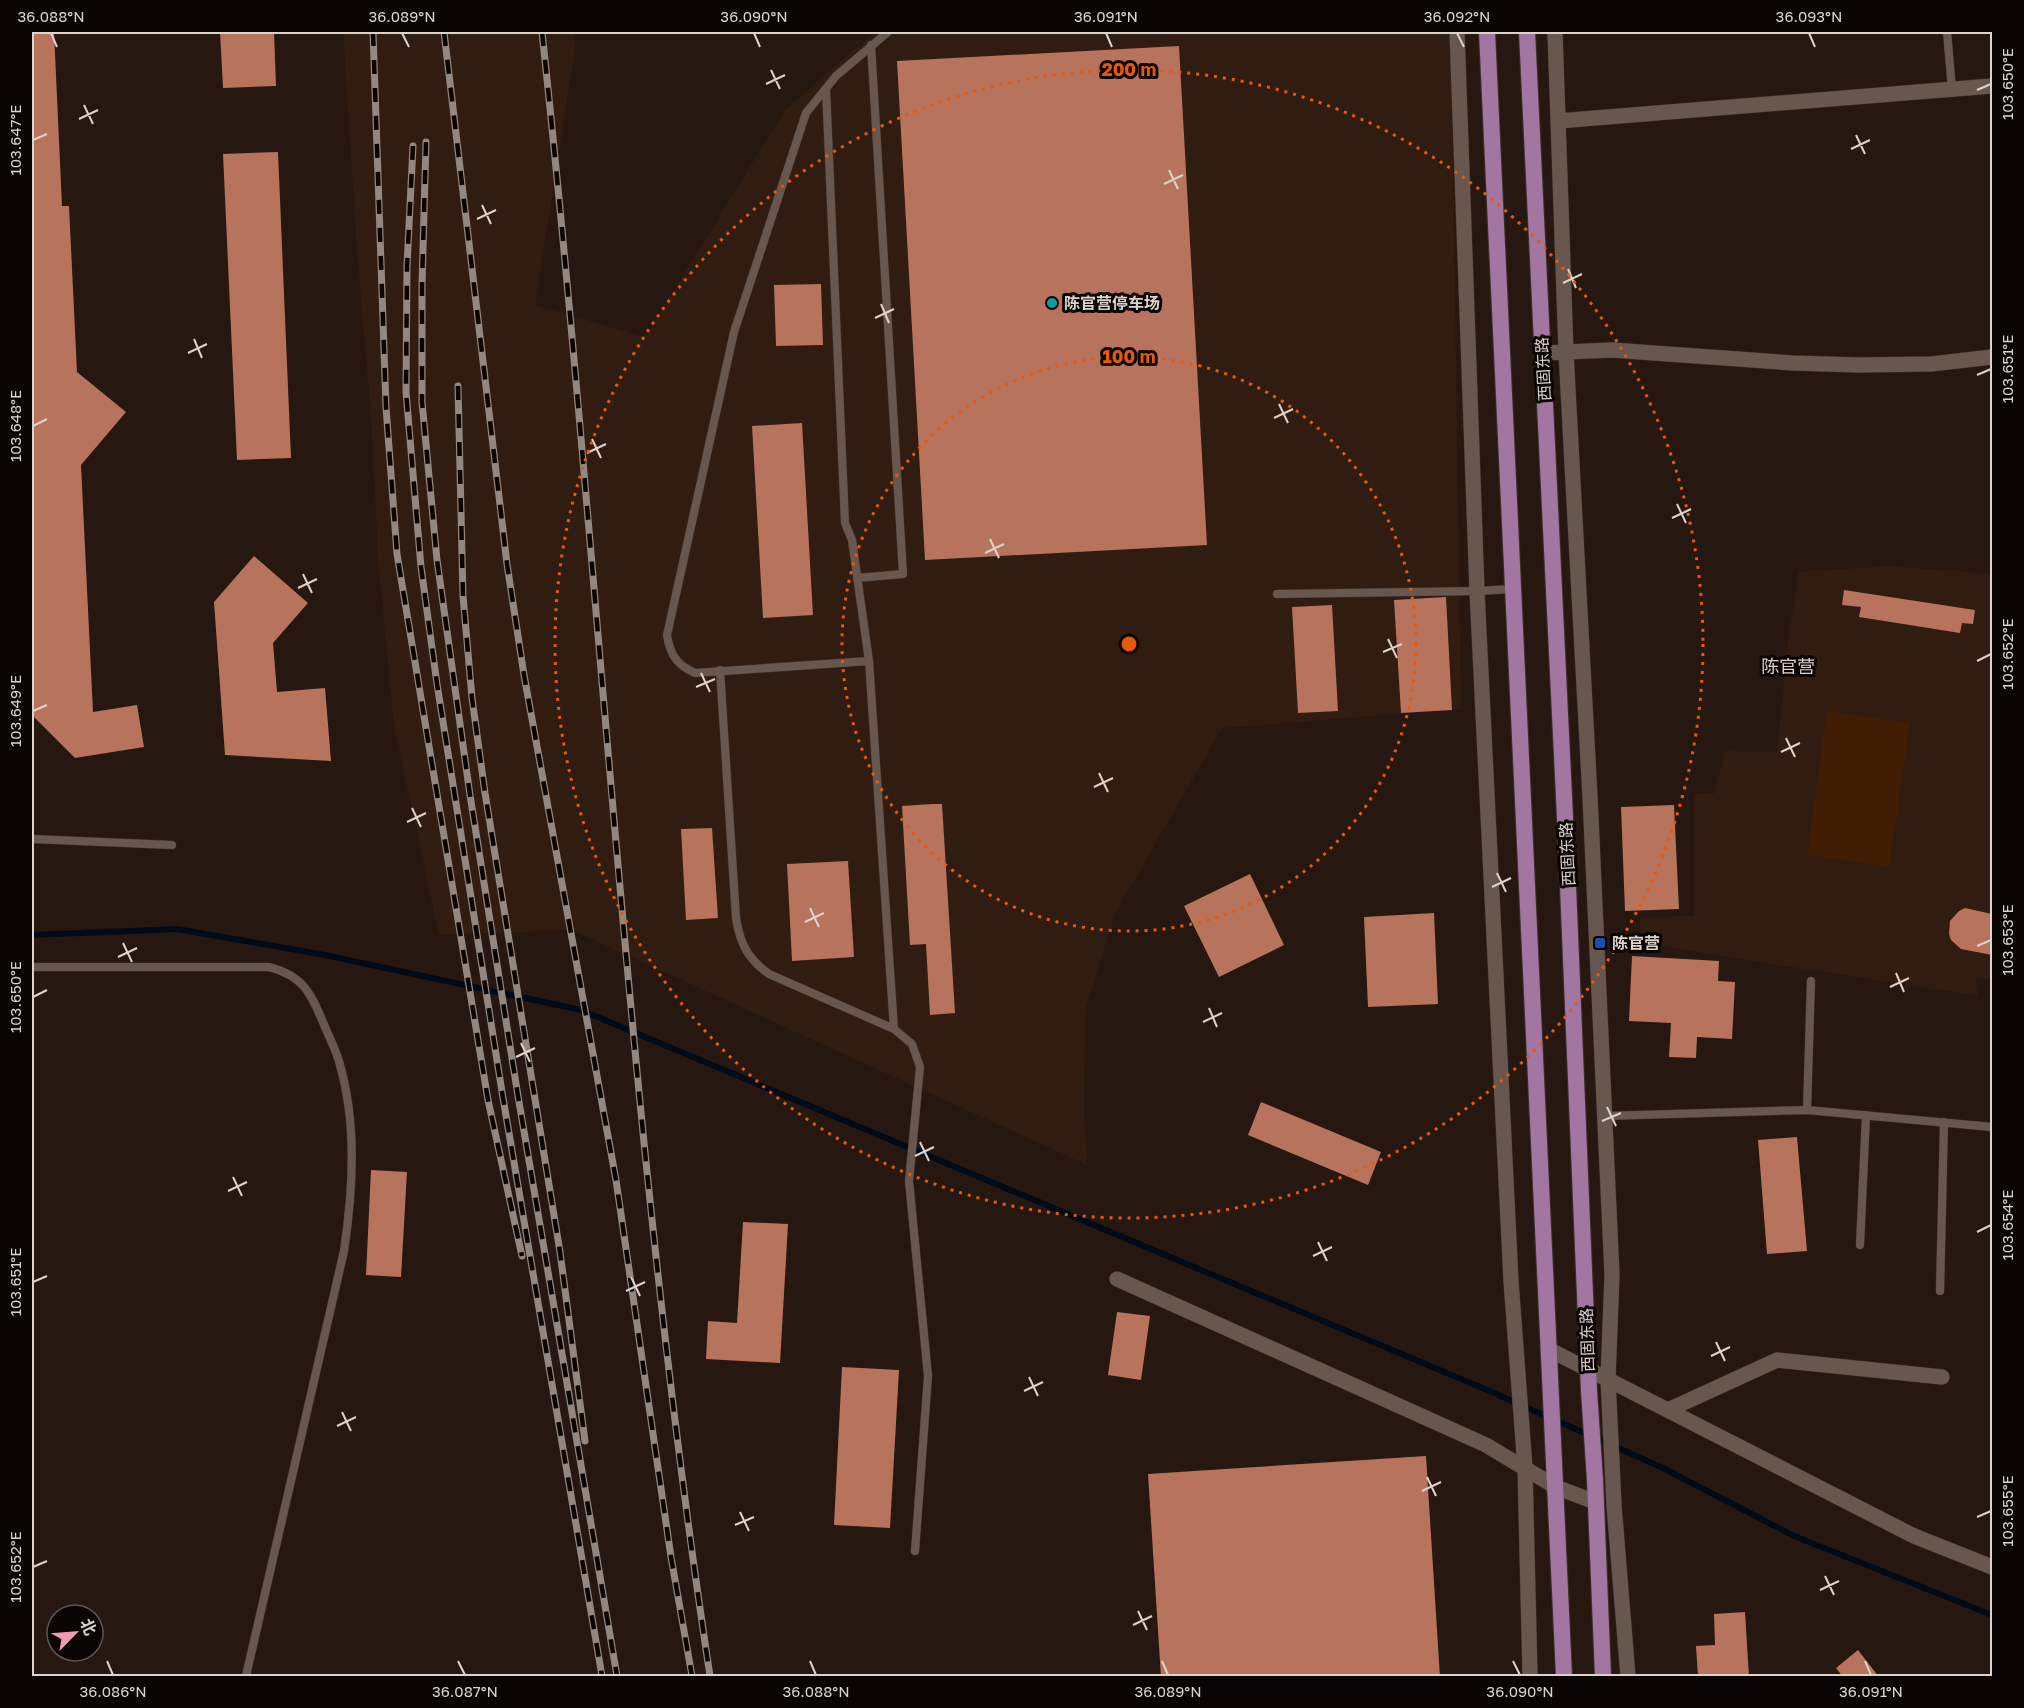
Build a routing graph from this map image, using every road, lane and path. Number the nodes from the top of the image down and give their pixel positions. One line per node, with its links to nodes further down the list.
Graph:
1 (887, 32): 7 (lane)
2 (1457, 32): 17 (street)
3 (1487, 32): 16 (main road)
4 (1527, 32): 13 (main road, 西固东路)
5 (1555, 32): 11 (street)
6 (1947, 32): 10 (lane)
7 (871, 45): 9 (lane); 15 (lane)
8 (1992, 86): 10 (street)
9 (826, 89): 15 (lane); 20 (lane)
10 (1952, 89): 11 (street)
11 (1558, 121): 12 (street)
12 (1566, 352): 13 (street); 14 (street); 27 (street)
13 (1542, 353): 35 (main road, 西固东路)
14 (1992, 357)
15 (858, 578): 19 (lane)
16 (1513, 589): 17 (lane); 34 (main road)
17 (1478, 591): 18 (lane); 39 (street)
18 (1277, 594)
19 (869, 661): 20 (lane); 25 (lane)
20 (720, 670): 25 (lane)
21 (32, 839): 22 (lane)
22 (172, 845)
23 (32, 967): 44 (lane)
24 (1811, 981): 26 (lane)
25 (894, 1029): 42 (lane)
26 (1807, 1110): 27 (lane); 28 (lane)
27 (1605, 1116): 37 (street)
28 (1866, 1116): 29 (lane); 31 (lane)
29 (1944, 1122): 30 (lane); 33 (lane)
30 (1992, 1126)
31 (1860, 1245)
32 (1117, 1279): 39 (street)
33 (1940, 1291)
34 (1548, 1349): 35 (street); 40 (main road)
35 (1589, 1369): 37 (street); 41 (main road, 西固东路)
36 (1942, 1377): 38 (street)
37 (1608, 1379): 38 (street); 48 (street)
38 (1668, 1410): 43 (street)
39 (1525, 1460): 40 (street); 45 (street)
40 (1556, 1487): 41 (street); 46 (main road)
41 (1595, 1502): 47 (main road, 西固东路)
42 (915, 1551)
43 (1992, 1567)
44 (246, 1677)
45 (1530, 1677)
46 (1564, 1677)
47 (1603, 1677)
48 (1628, 1677)

